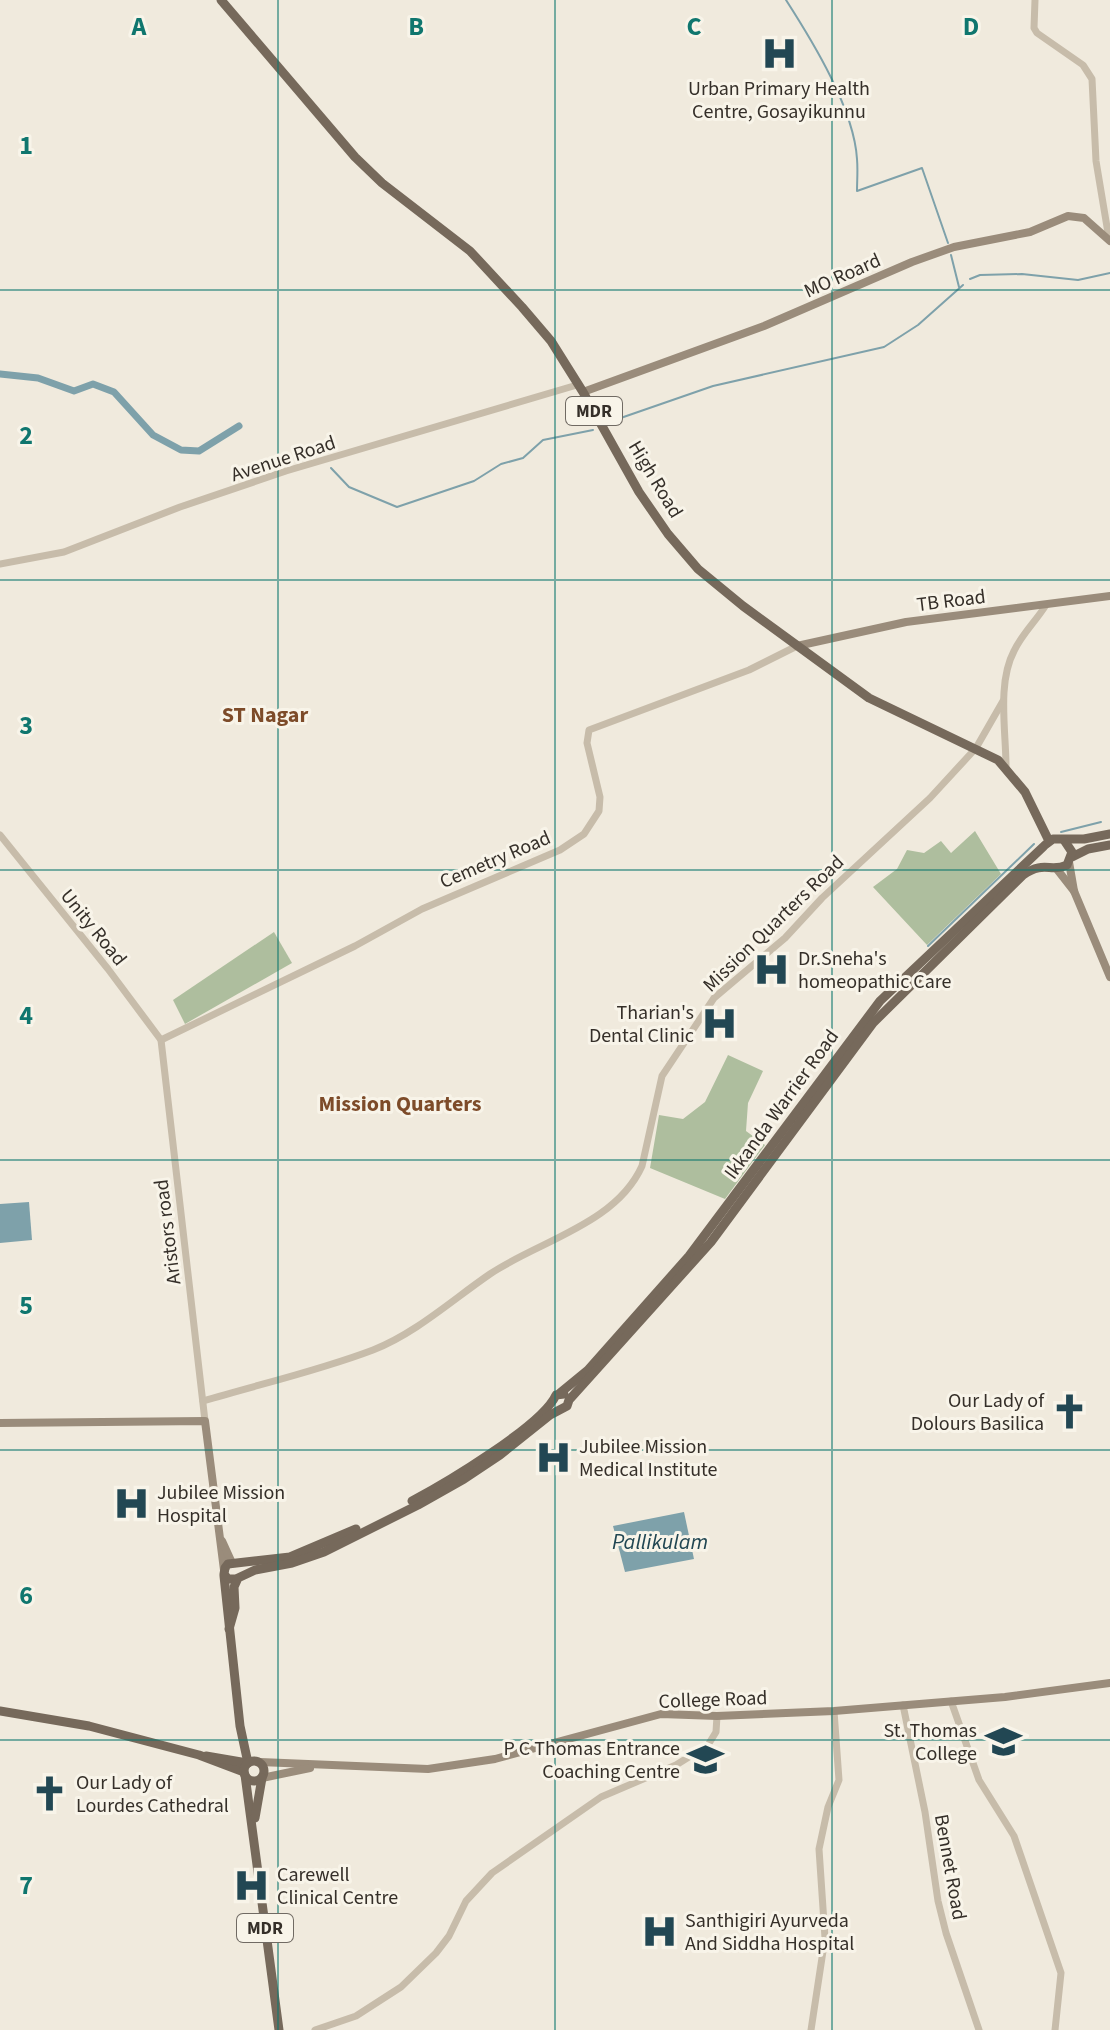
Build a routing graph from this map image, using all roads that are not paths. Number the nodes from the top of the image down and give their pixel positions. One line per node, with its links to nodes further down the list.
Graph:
1 (221, 0): 4 (main road, High Road / MDR)
2 (1035, 0): 3 (street)
3 (1110, 240): 4 (main road, MO Roard)
4 (580, 388): 5 (street, Avenue Road); 8 (main road, High Road / MDR)
5 (0, 564)
6 (1110, 596): 7 (main road, TB Road)
7 (1046, 605): 8 (main road, TB Road); 9 (street)
8 (797, 646): 10 (main road, High Road / MDR); 21 (street, Cemetry Road)
9 (1003, 701): 10 (street, Mission Quarters Road); 11 (street)
10 (976, 748): 11 (main road, High Road / MDR); 22 (street, Mission Quarters Road)
11 (1006, 767): 15 (main road, High Road / MDR)
12 (1110, 834): 14 (main road)
13 (0, 835): 21 (street, Unity Road)
14 (1064, 840): 15 (main road); 17 (main road)
15 (1046, 844): 18 (main road); 23 (main road, Ikkanda Warrier Road)
16 (1110, 845): 17 (main road)
17 (1070, 860): 18 (main road); 19 (main road)
18 (1052, 867): 19 (main road); 23 (main road, Ikkanda Warrier Road)
19 (1074, 891): 20 (main road)
20 (1110, 977)
21 (161, 1040): 22 (street, Aristors road)
22 (203, 1401): 24 (street, Aristors road)
23 (561, 1401): 26 (main road, Ikkanda Warrier Road); 27 (main road, Ikkanda Warrier Road)
24 (205, 1421): 25 (main road); 26 (main road)
25 (0, 1423)
26 (228, 1568): 27 (main road); 27 (main road); 28 (main road)
27 (237, 1578): 28 (main road)
28 (229, 1629): 36 (main road)
29 (1110, 1683): 30 (main road, College Road)
30 (951, 1701): 31 (main road, College Road); 43 (street)
31 (903, 1705): 33 (main road, College Road); 42 (street, Bennet Road)
32 (0, 1711): 36 (main road)
33 (834, 1711): 34 (main road, College Road); 41 (street)
34 (717, 1716): 35 (main road, College Road); 40 (street)
35 (322, 1765): 36 (main road); 37 (main road)
36 (250, 1766): 37 (main road); 37 (main road); 38 (main road)
37 (262, 1778): 38 (main road)
38 (253, 1825): 39 (main road, MDR)
39 (279, 2030)
40 (315, 2030)
41 (811, 2030)
42 (979, 2030)
43 (1055, 2030)

